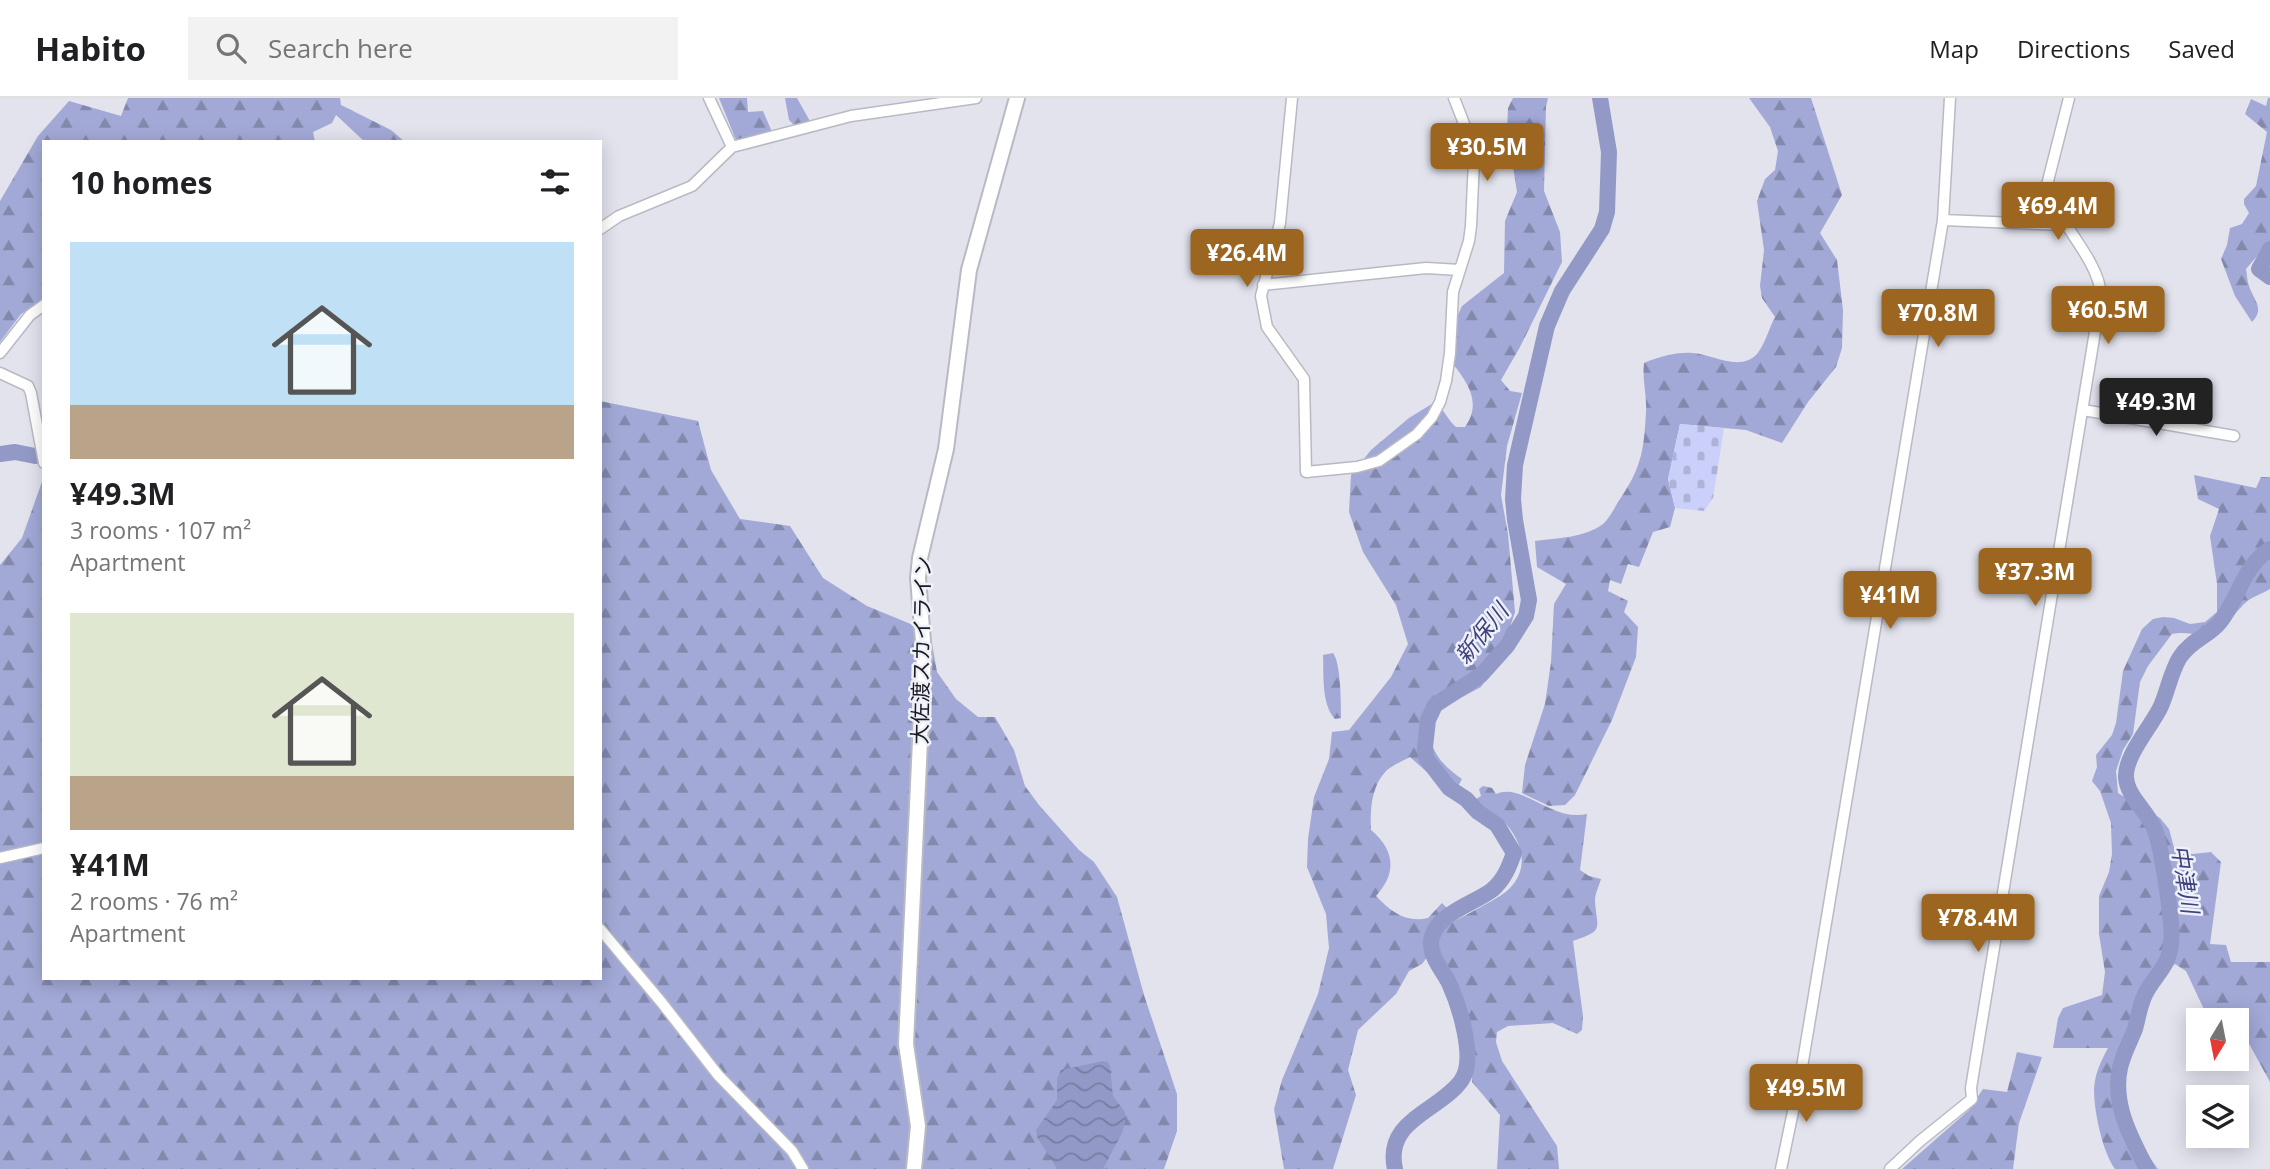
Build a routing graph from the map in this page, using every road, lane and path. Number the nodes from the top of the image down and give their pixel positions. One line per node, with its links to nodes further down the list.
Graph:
1 (709, 98): 8 (street)
2 (976, 98): 8 (street)
3 (1017, 98): 26 (street, 大佐渡スカイライン)
4 (1292, 98): 15 (street)
5 (1454, 98): 14 (street)
6 (1950, 98): 10 (street)
7 (2069, 98): 9 (street)
8 (732, 146): 13 (street)
9 (2046, 189): 11 (street); 12 (street)
10 (1943, 220): 11 (street); 27 (street)
11 (2016, 223): 12 (street)
12 (2065, 225): 19 (street)
13 (602, 228)
14 (1460, 270): 15 (street); 15 (street)
15 (1264, 285)
16 (42, 306): 17 (street)
17 (0, 353)
18 (0, 373): 21 (street)
19 (2083, 410): 20 (street); 28 (street)
20 (2234, 436)
21 (42, 452)
22 (42, 848): 23 (street)
23 (0, 858)
24 (602, 931): 25 (street)
25 (803, 1169)
26 (914, 1169)
27 (1781, 1169)
28 (1891, 1169)

